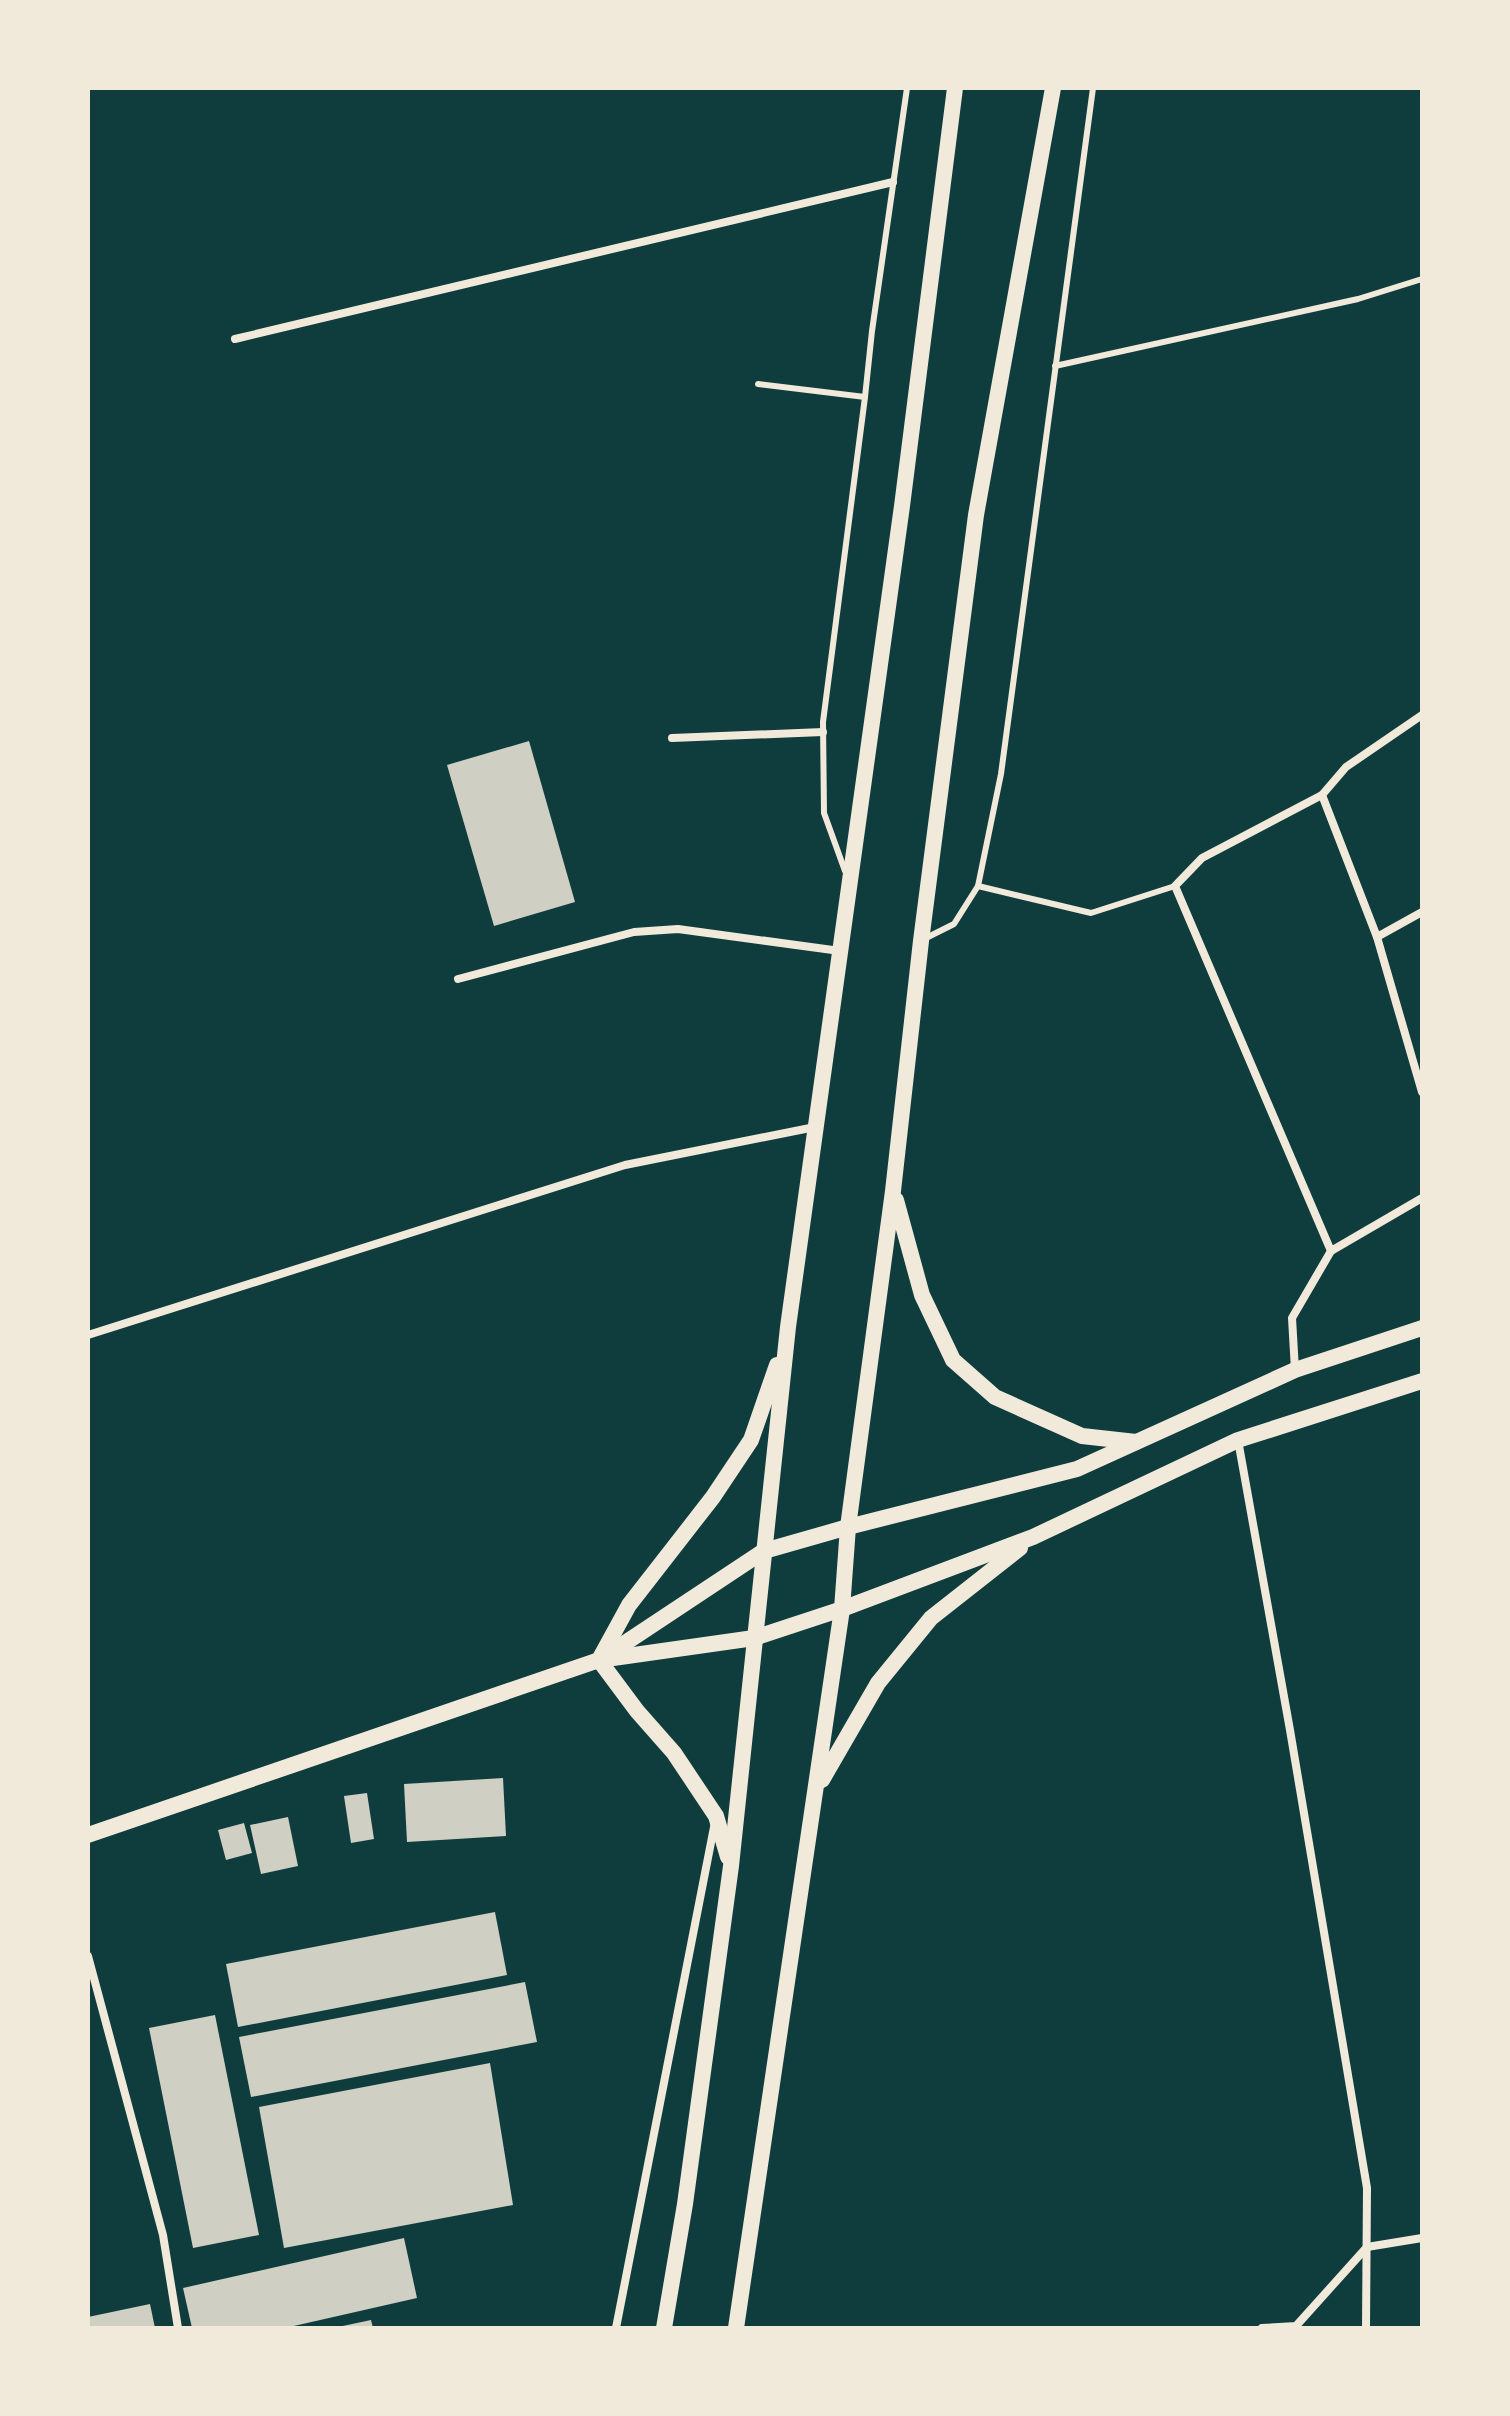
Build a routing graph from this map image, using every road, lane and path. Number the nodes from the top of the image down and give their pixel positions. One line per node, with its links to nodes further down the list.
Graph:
1 (907, 88): 5 (lane)
2 (955, 88): 18 (main road)
3 (1053, 88): 20 (main road)
4 (1093, 88): 8 (lane)
5 (893, 182): 7 (street); 10 (lane)
6 (1422, 279): 8 (lane)
7 (235, 339)
8 (1055, 366): 15 (lane)
9 (758, 384): 10 (lane)
10 (865, 397): 12 (lane)
11 (1422, 715): 14 (street)
12 (823, 732): 13 (street); 18 (lane)
13 (672, 738)
14 (1322, 795): 16 (street); 19 (street)
15 (978, 886): 16 (lane); 20 (lane)
16 (1175, 886): 27 (street)
17 (1422, 912): 19 (street)
18 (843, 930): 21 (main road)
19 (1377, 937): 23 (street)
20 (921, 941): 25 (main road)
21 (840, 951): 22 (street); 24 (main road)
22 (458, 979)
23 (1422, 1092)
24 (815, 1127): 28 (main road); 30 (street)
25 (893, 1191): 34 (main road); 35 (main road)
26 (1422, 1198): 27 (street)
27 (1331, 1251): 31 (street)
28 (788, 1327): 37 (main road); 40 (main road)
29 (1422, 1328): 31 (main road)
30 (88, 1335)
31 (1295, 1370): 34 (main road)
32 (1422, 1381): 33 (main road)
33 (1238, 1440): 36 (main road); 47 (street)
34 (1137, 1442): 35 (main road)
35 (848, 1527): 37 (main road); 38 (main road)
36 (1033, 1537): 38 (main road); 41 (main road)
37 (764, 1551): 39 (main road); 40 (main road)
38 (842, 1609): 39 (main road); 41 (main road)
39 (754, 1638): 40 (main road); 44 (main road)
40 (599, 1660): 42 (main road); 43 (main road)
41 (817, 1789): 51 (main road)
42 (716, 1816): 44 (main road); 49 (street)
43 (88, 1835)
44 (731, 1866): 50 (main road)
45 (88, 1956): 48 (street)
46 (1422, 2238): 47 (street)
47 (1367, 2247): 52 (street); 53 (street)
48 (178, 2328)
49 (616, 2328)
50 (664, 2328)
51 (736, 2328)
52 (1262, 2328)
53 (1366, 2328)

